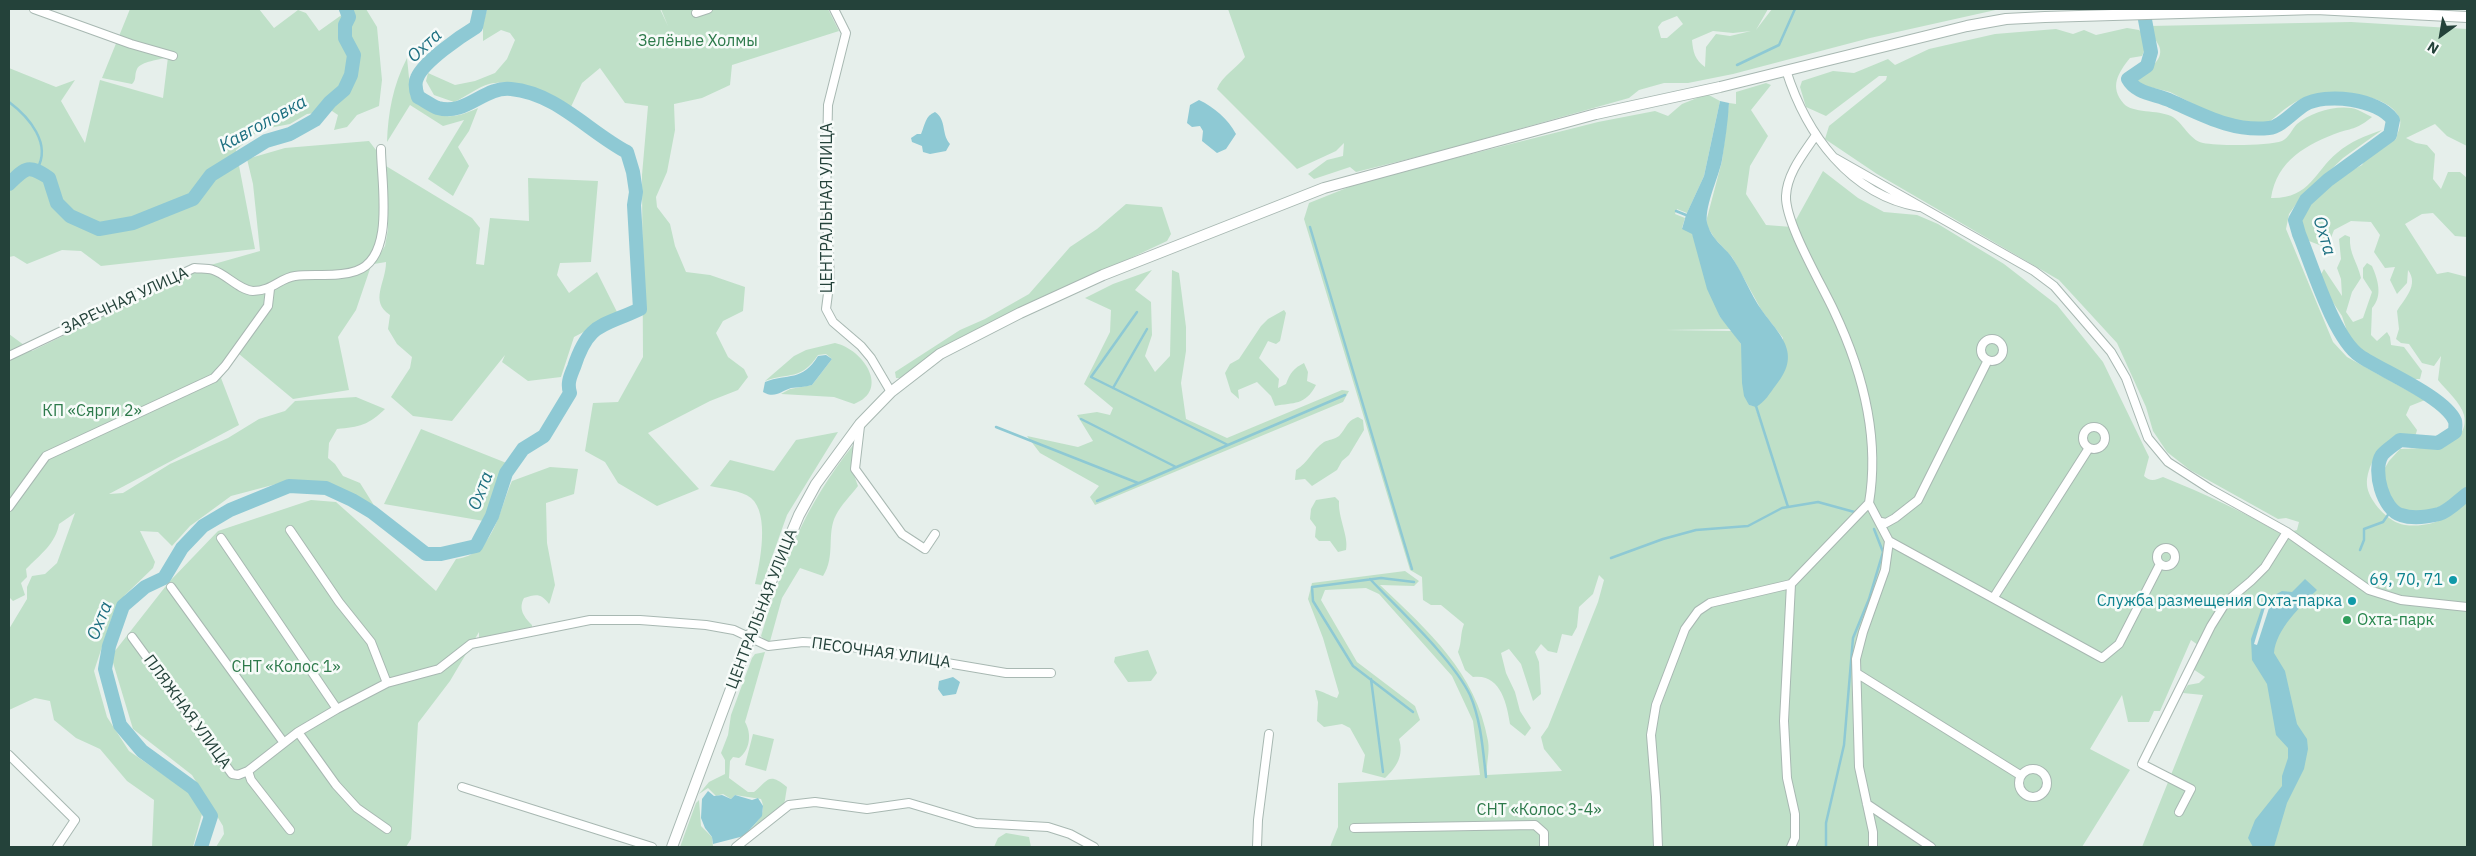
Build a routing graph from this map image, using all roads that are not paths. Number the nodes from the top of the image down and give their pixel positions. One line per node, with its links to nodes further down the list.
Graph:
1 (34, 9): 7 (street)
2 (708, 9): 5 (street)
3 (834, 9): 14 (street, ЦЕНТРАЛЬНАЯ УЛИЦА)
4 (2386, 10): 6 (street, ЦЕНТРАЛЬНАЯ УЛИЦА); 8 (street, ЦЕНТРАЛЬНАЯ УЛИЦА)
5 (696, 12)
6 (2467, 17)
7 (173, 56)
8 (1786, 70): 9 (street); 14 (street, ЦЕНТРАЛЬНАЯ УЛИЦА)
9 (1816, 136): 17 (street); 21 (street)
10 (381, 149): 11 (street)
11 (270, 289): 12 (street, ЗАРЕЧНАЯ УЛИЦА); 18 (street)
12 (9, 356)
13 (1988, 360): 19 (street)
14 (891, 392): 15 (street, ЦЕНТРАЛЬНАЯ УЛИЦА)
15 (860, 424): 22 (street); 31 (street, ЦЕНТРАЛЬНАЯ УЛИЦА)
16 (2089, 448): 28 (street)
17 (1869, 503): 19 (street); 26 (street)
18 (9, 507)
19 (1881, 522): 24 (street)
20 (290, 530): 34 (street)
21 (2287, 532): 29 (street); 44 (street)
22 (935, 534)
23 (221, 538): 35 (street)
24 (1889, 541): 28 (street); 33 (street)
25 (2160, 564): 28 (street)
26 (1791, 584): 55 (street); 56 (street)
27 (171, 588): 38 (street)
28 (1994, 597)
29 (2467, 607)
30 (132, 637): 40 (street, ПЛЯЖНАЯ УЛИЦА)
31 (750, 638): 32 (street, ПЕСОЧНАЯ УЛИЦА); 34 (street, ПЕСОЧНАЯ УЛИЦА); 50 (street, ЦЕНТРАЛЬНАЯ УЛИЦА)
32 (1051, 673)
33 (1858, 674): 41 (street); 43 (street)
34 (387, 683): 35 (street)
35 (337, 709): 36 (street)
36 (298, 732): 38 (street); 46 (street)
37 (1269, 734): 53 (street)
38 (284, 743): 40 (street)
39 (9, 755): 48 (street)
40 (248, 771): 47 (street)
41 (2020, 775)
42 (462, 787): 49 (street)
43 (1867, 804): 57 (street); 58 (street)
44 (2179, 812)
45 (1354, 828): 54 (street)
46 (386, 829)
47 (290, 830)
48 (57, 847)
49 (652, 847)
50 (672, 847)
51 (736, 847): 52 (street)
52 (1094, 847)
53 (1256, 847)
54 (1544, 847)
55 (1658, 847)
56 (1792, 847)
57 (1873, 847)
58 (1931, 847)

